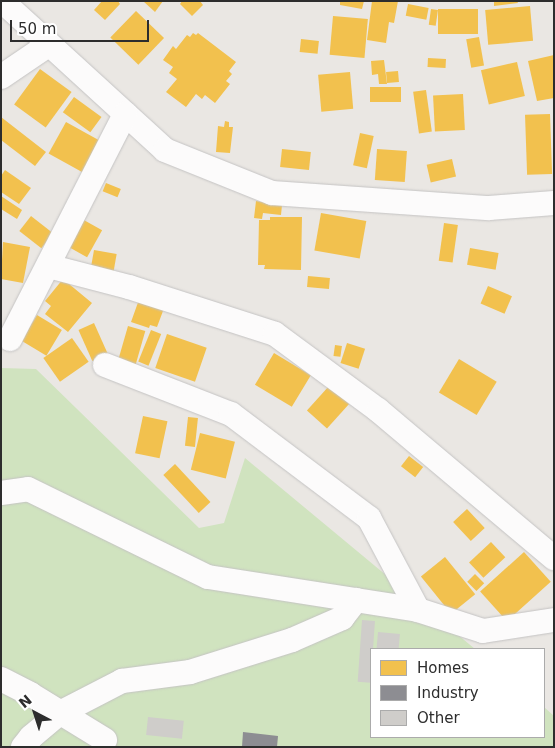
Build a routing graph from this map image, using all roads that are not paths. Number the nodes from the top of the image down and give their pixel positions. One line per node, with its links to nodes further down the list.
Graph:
1 (2, 1): 2 (street)
2 (48, 45): 3 (street); 4 (street)
3 (1, 77)
4 (125, 114): 5 (street); 6 (street)
5 (554, 204)
6 (48, 266): 7 (street); 10 (street)
7 (10, 339)
8 (105, 365): 12 (street)
9 (1, 493): 11 (street)
10 (554, 558)
11 (356, 600): 12 (street); 15 (street)
12 (418, 610): 13 (street)
13 (554, 620)
14 (1, 680): 15 (street)
15 (60, 713): 16 (street); 17 (street)
16 (105, 740)
17 (23, 747)

